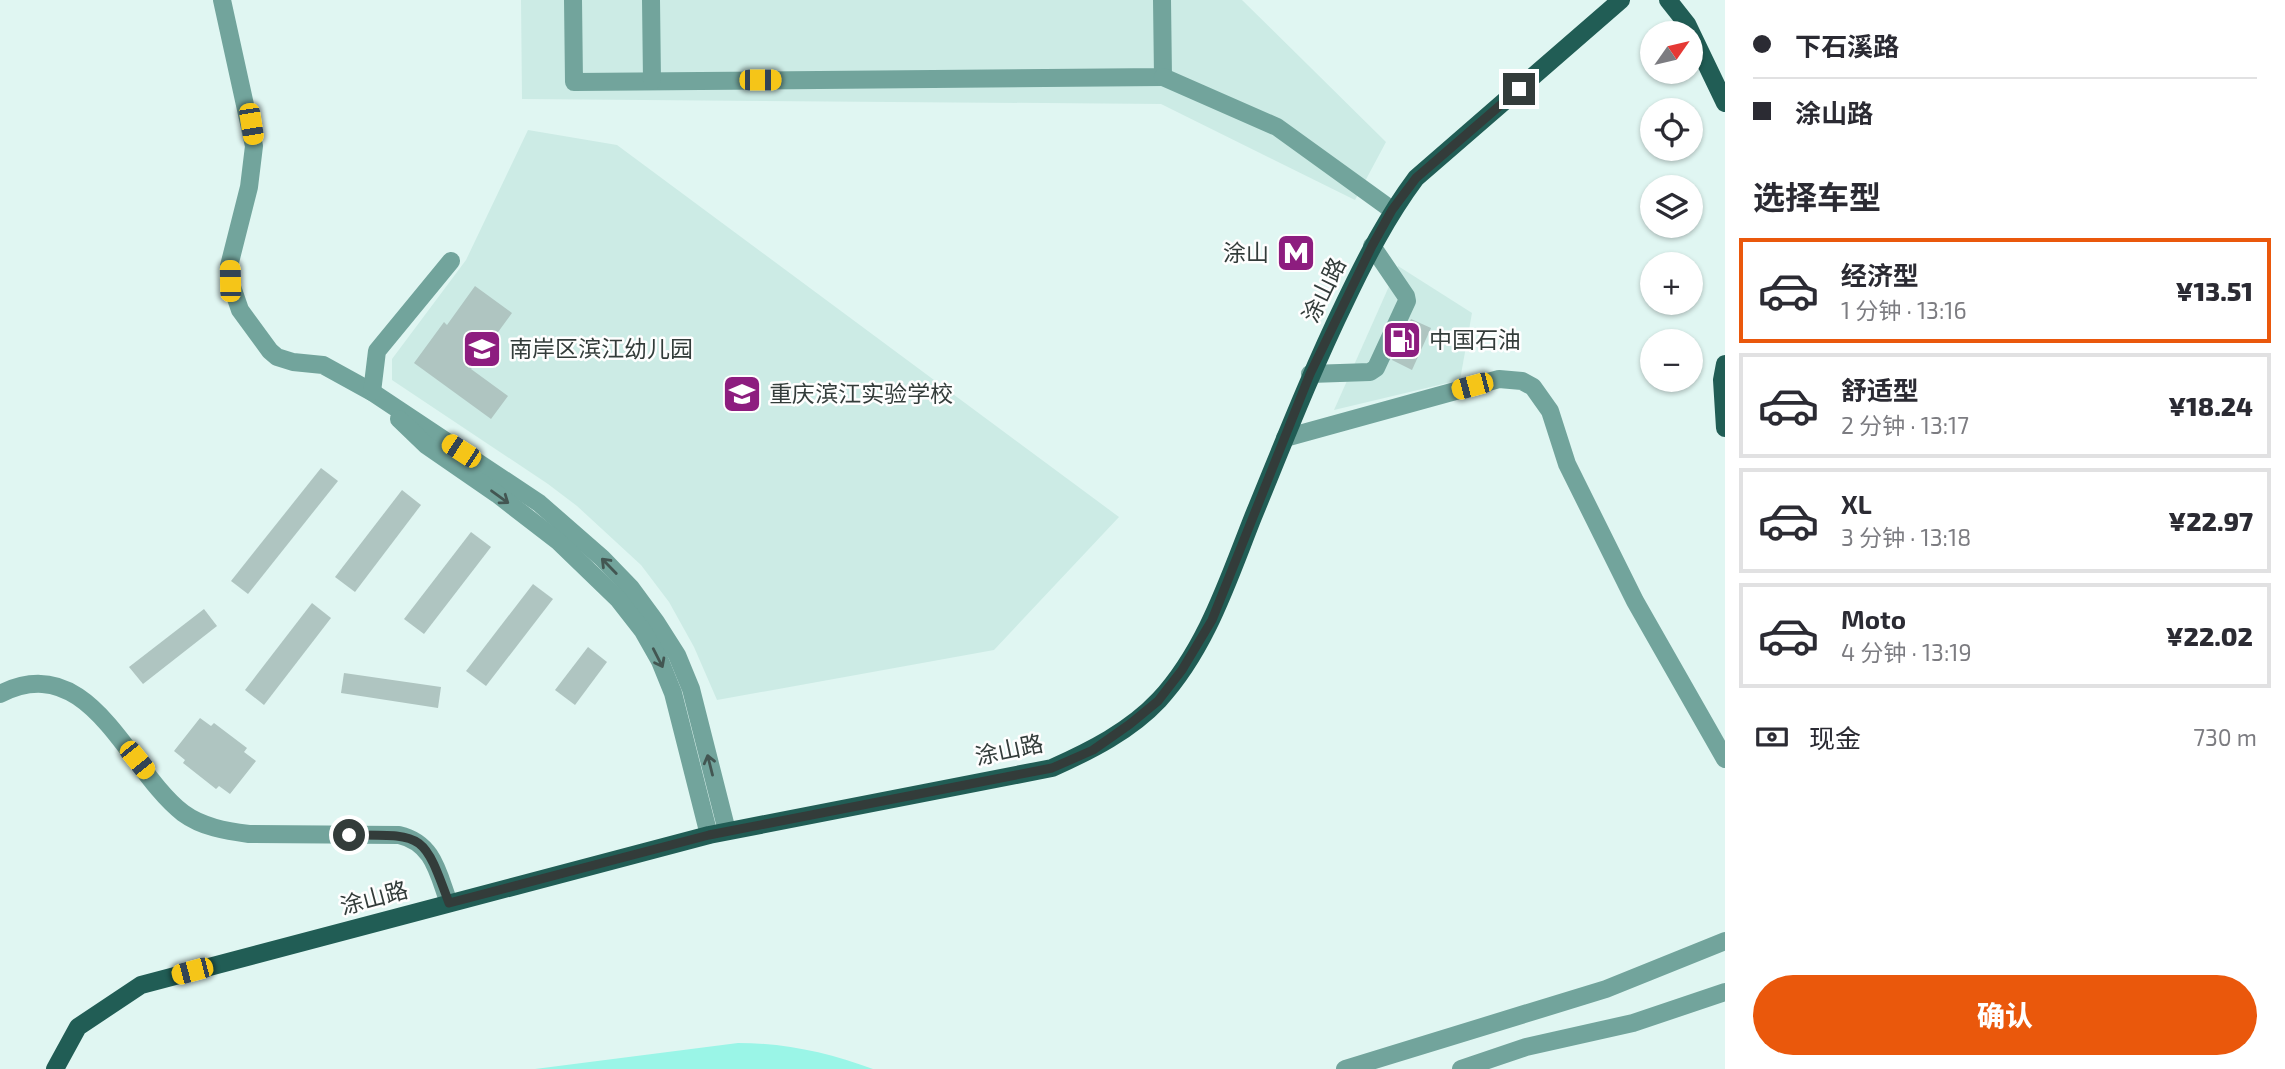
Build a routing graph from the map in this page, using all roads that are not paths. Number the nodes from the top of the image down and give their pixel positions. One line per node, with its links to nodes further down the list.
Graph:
1 (222, 0): 15 (street)
2 (573, 0): 8 (street)
3 (651, 0): 8 (street)
4 (1163, 0): 7 (street)
5 (1621, 0): 10 (main road, 涂山路)
6 (1668, 0): 9 (main road)
7 (1163, 77): 8 (street); 10 (street)
8 (652, 81)
9 (1725, 103)
10 (1392, 210): 11 (main road, 涂山路)
11 (1372, 246): 14 (main road, 涂山路); 14 (street)
12 (451, 261): 15 (street)
13 (1725, 364): 16 (main road)
14 (1310, 374): 17 (main road, 涂山路)
15 (372, 392): 20 (street, one-way to 15); 21 (street, one-way to 21)
16 (1725, 428)
17 (1285, 438): 19 (street); 20 (main road, 涂山路)
18 (0, 694): 22 (street)
19 (1725, 759)
20 (727, 831): 21 (main road, 涂山路)
21 (709, 835): 22 (main road, 涂山路)
22 (449, 903): 25 (main road, 涂山路)
23 (1725, 941): 26 (street)
24 (1725, 992): 27 (street)
25 (55, 1069)
26 (1345, 1069)
27 (1461, 1069)

